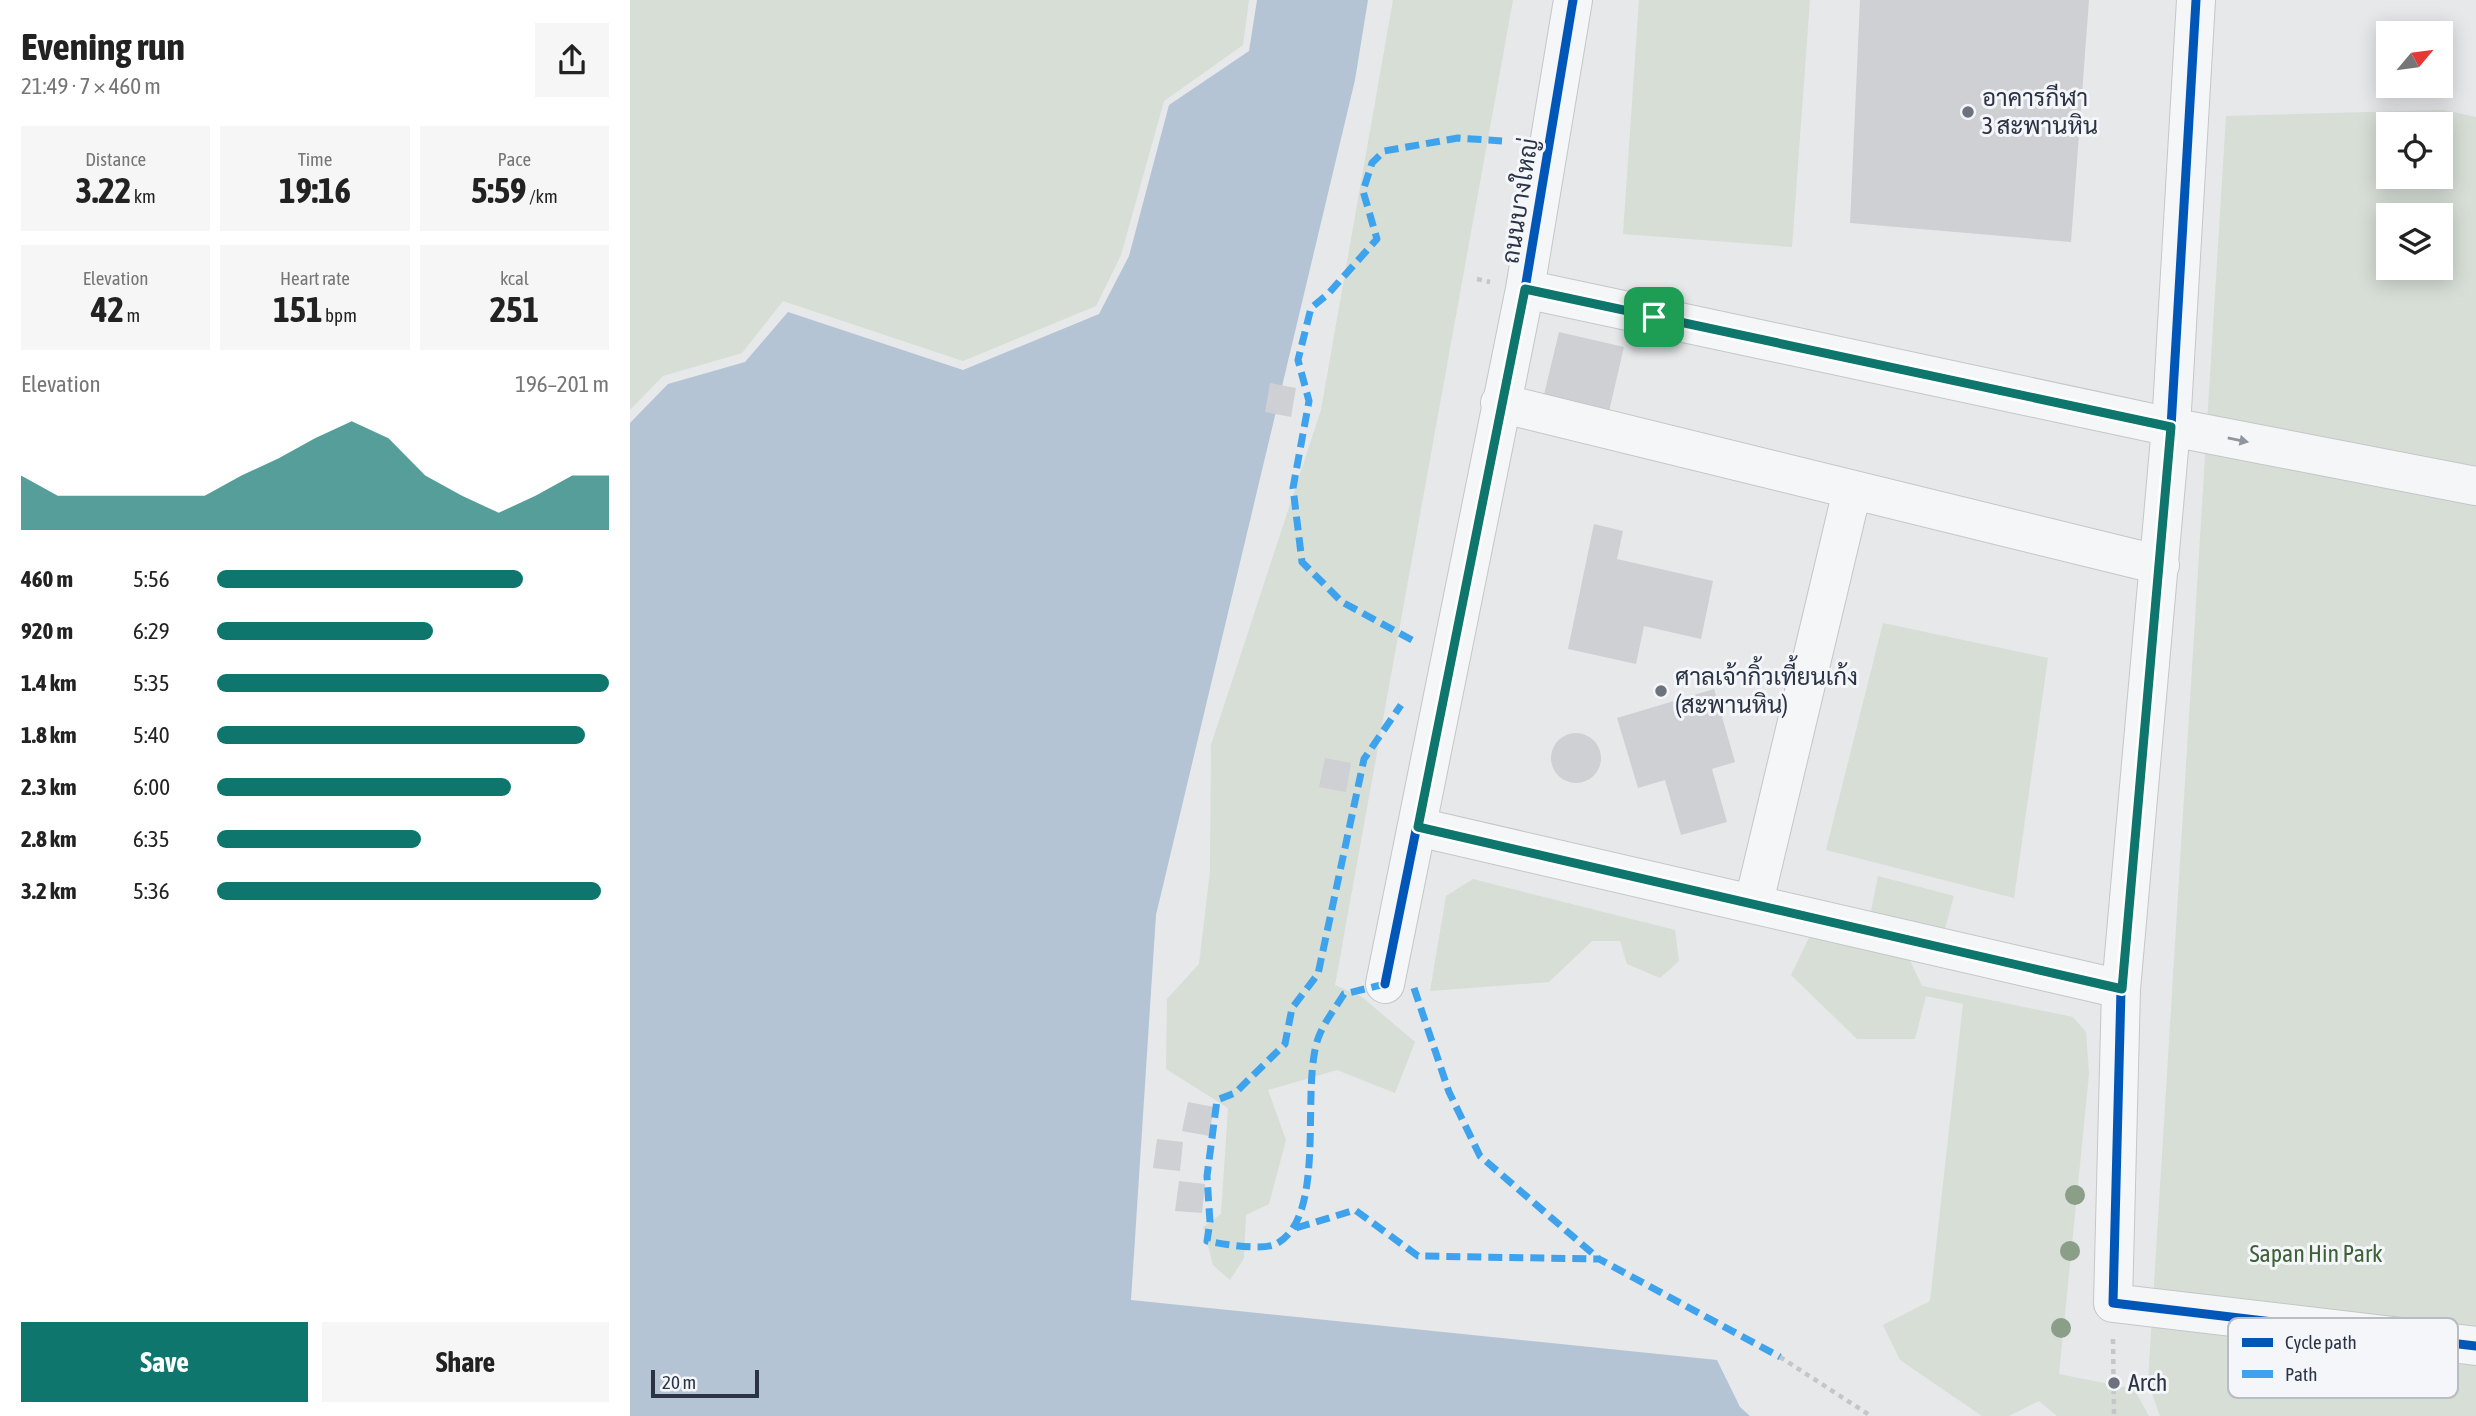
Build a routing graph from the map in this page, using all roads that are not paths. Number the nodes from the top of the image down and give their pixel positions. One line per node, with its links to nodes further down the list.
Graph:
1 (1573, 0): 3 (street, ถนนบางใหญ่)
2 (2196, 0): 5 (street)
3 (1525, 289): 4 (street, ถนนบางใหญ่); 5 (street)
4 (1500, 404): 7 (street); 9 (street, ถนนบางใหญ่)
5 (2171, 427): 6 (street, one-way to 6); 8 (street)
6 (2476, 486)
7 (1852, 491): 8 (street); 10 (street)
8 (2160, 565): 12 (street)
9 (1418, 827): 10 (street); 11 (street, ถนนบางใหญ่)
10 (1754, 902): 12 (street)
11 (1385, 984)
12 (2122, 989): 13 (street)
13 (2240, 1318)
14 (2458, 1344): 15 (street)
15 (2476, 1346)

